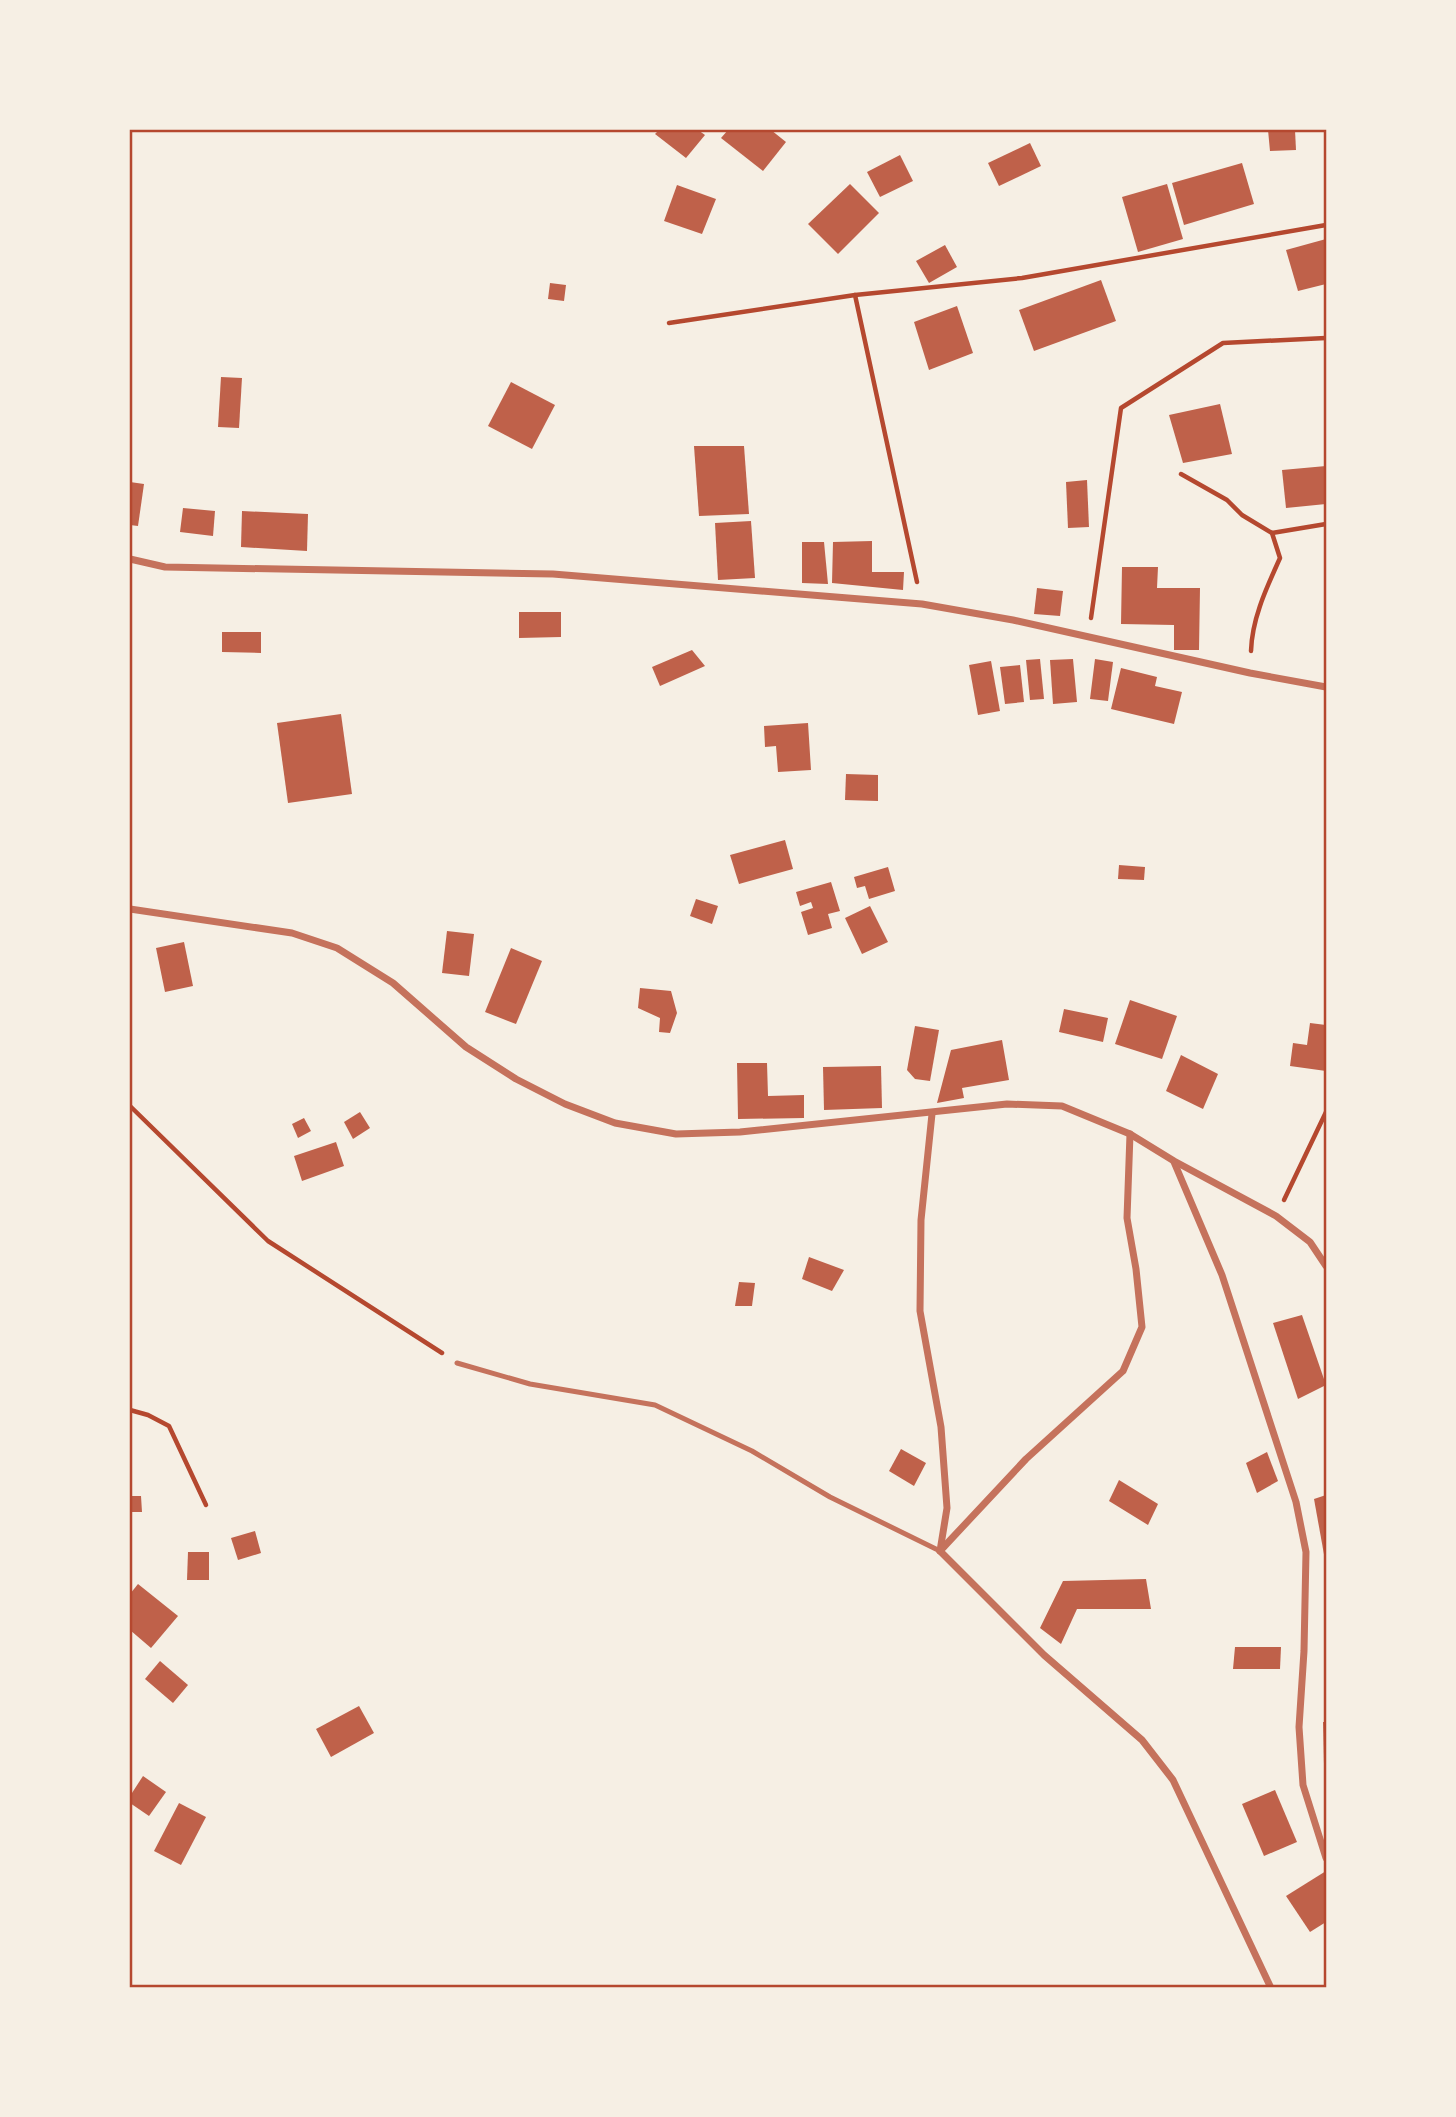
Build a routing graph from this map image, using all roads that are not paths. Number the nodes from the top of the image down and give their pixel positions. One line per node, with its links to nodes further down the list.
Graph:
1 (130, 559): 2 (street)
2 (1326, 687)
3 (130, 909): 4 (street)
4 (932, 1114): 5 (street); 9 (street)
5 (1130, 1134): 6 (street); 9 (street)
6 (1174, 1161): 7 (street); 10 (street)
7 (1326, 1266)
8 (457, 1363): 9 (lane)
9 (940, 1551): 11 (street)
10 (1326, 1858)
11 (1271, 1987)

